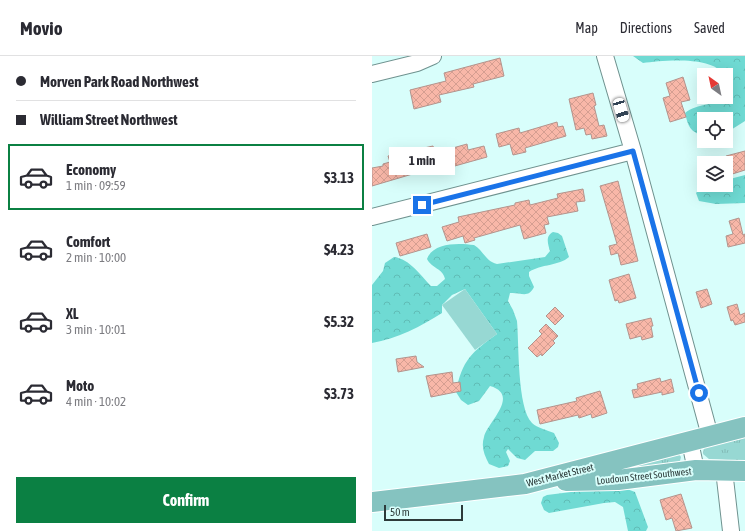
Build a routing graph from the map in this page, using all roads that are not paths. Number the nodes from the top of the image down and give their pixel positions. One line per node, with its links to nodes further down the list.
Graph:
1 (433, 56): 3 (street)
2 (605, 56): 4 (street)
3 (372, 74)
4 (633, 151): 5 (street); 7 (street)
5 (372, 217)
6 (745, 427): 7 (main road, West Market Street)
7 (710, 436): 8 (main road, West Market Street)
8 (690, 442): 9 (street); 12 (main road, West Market Street)
9 (696, 470): 10 (main road, Loudoun Street Southwest); 12 (main road, Loudoun Street Southwest)
10 (724, 470): 11 (main road, Loudoun Street Southwest); 14 (street)
11 (745, 471)
12 (543, 480): 13 (main road, West Market Street)
13 (372, 502)
14 (731, 531)

